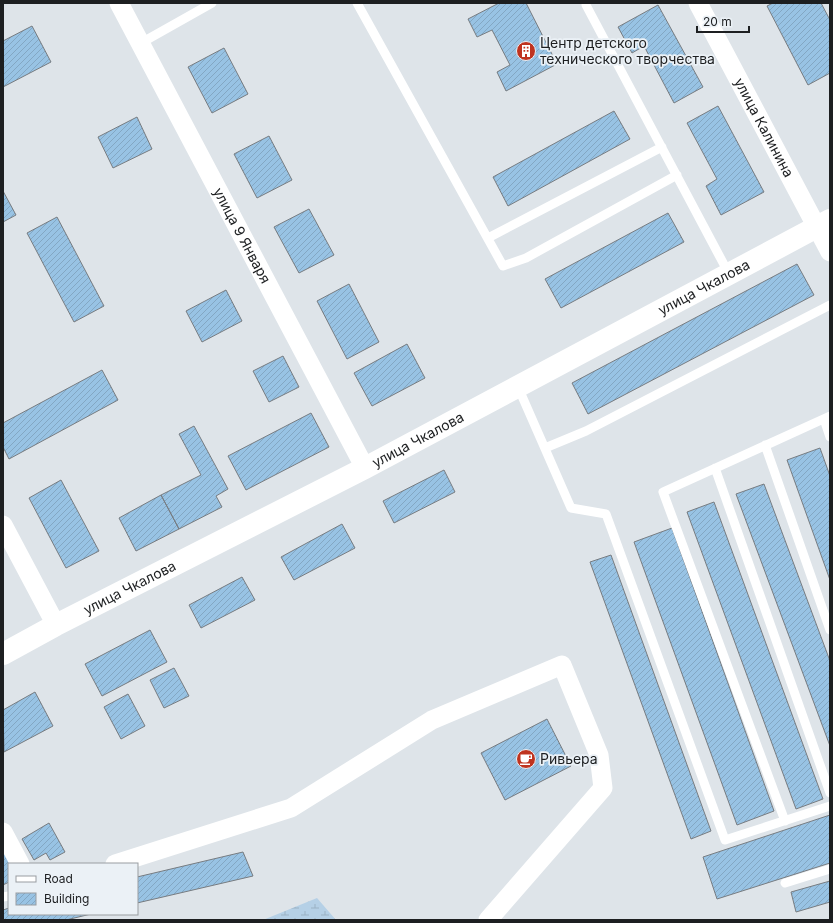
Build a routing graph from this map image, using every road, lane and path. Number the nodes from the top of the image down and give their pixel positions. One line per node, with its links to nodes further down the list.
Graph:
1 (120, 3): 6 (street, улица 9 Января)
2 (212, 3): 6 (lane)
3 (357, 3): 10 (lane)
4 (698, 3): 9 (street, улица Калинина)
5 (587, 4): 7 (lane)
6 (140, 43): 19 (street, улица 9 Января)
7 (662, 147): 8 (lane); 10 (lane)
8 (677, 175): 10 (lane); 12 (lane)
9 (824, 224): 11 (street, улица Калинина); 12 (street, улица Чкалова)
10 (488, 238)
11 (830, 252)
12 (729, 274): 14 (street, улица Чкалова)
13 (830, 305): 18 (lane)
14 (518, 387): 18 (lane); 19 (street, улица Чкалова)
15 (827, 417): 16 (lane); 17 (lane)
16 (830, 438)
17 (765, 445): 20 (lane); 23 (lane)
18 (545, 448): 27 (lane)
19 (365, 468): 22 (street, улица Чкалова)
20 (715, 468): 25 (lane); 27 (lane)
21 (3, 525): 22 (street)
22 (56, 625): 24 (street, улица Чкалова)
23 (830, 630)
24 (3, 654)
25 (830, 793)
26 (830, 806): 27 (lane)
27 (785, 821)
28 (3, 832): 29 (street)
29 (19, 863)
30 (118, 863): 33 (street)
31 (830, 869): 32 (lane)
32 (785, 883)
33 (488, 920)

